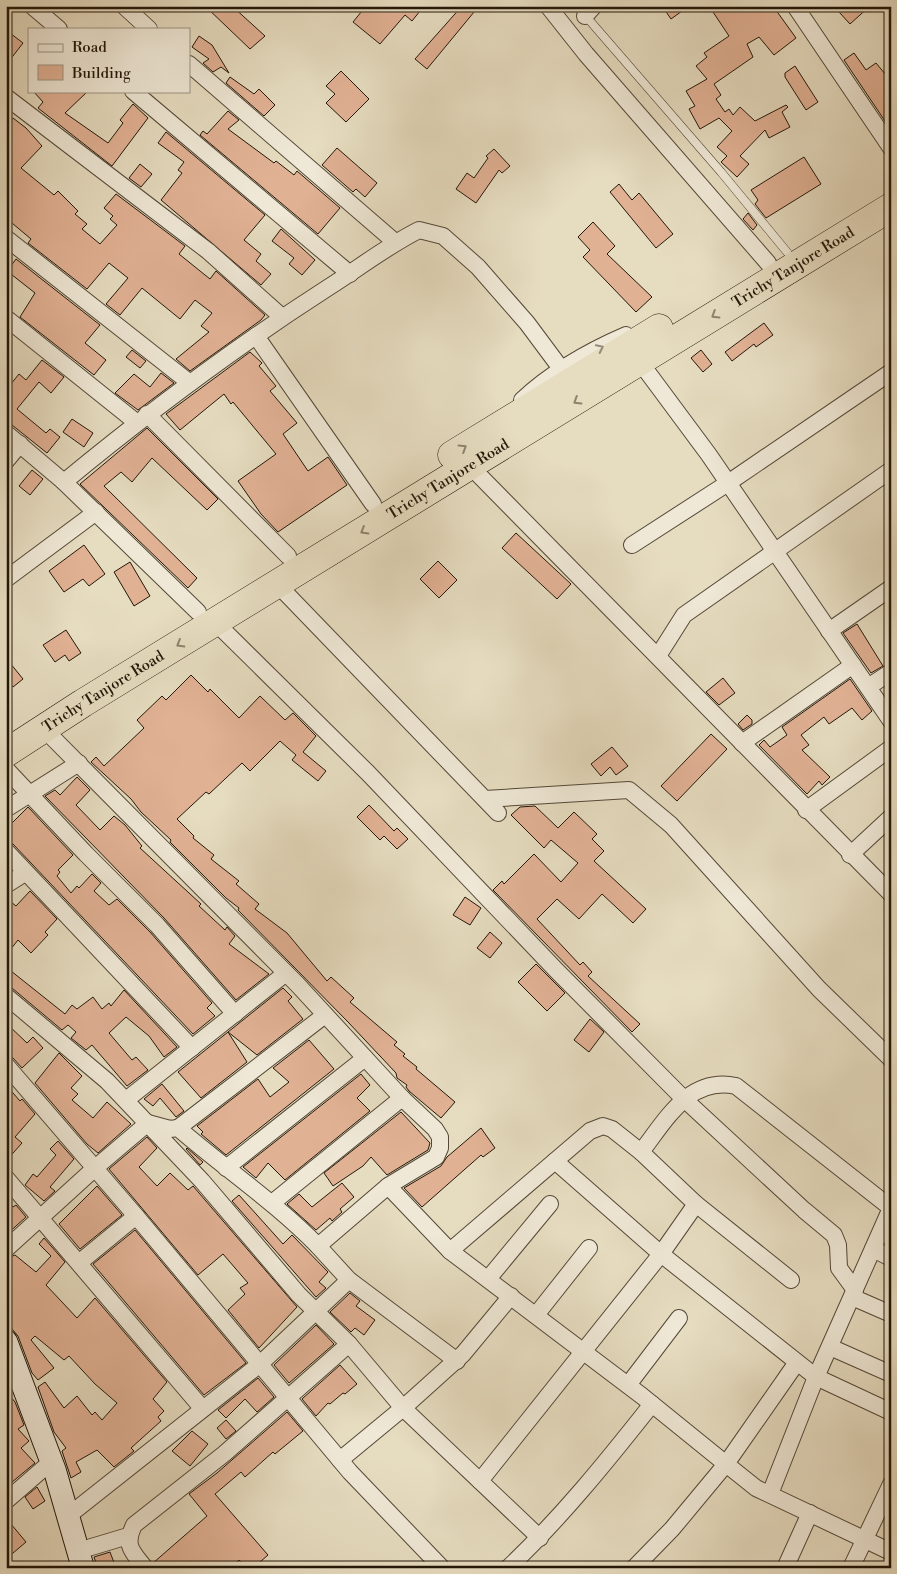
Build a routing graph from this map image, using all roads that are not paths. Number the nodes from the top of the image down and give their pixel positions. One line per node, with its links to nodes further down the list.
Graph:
1 (32, 6): 6 (street)
2 (124, 6): 7 (street)
3 (548, 6): 16 (street)
4 (794, 6): 11 (street)
5 (585, 10): 16 (lane)
6 (58, 28)
7 (148, 28)
8 (190, 65): 15 (street)
9 (134, 92): 17 (street)
10 (6, 97): 18 (street)
11 (891, 148)
12 (891, 189): 16 (highway, Trichy Tanjore Road)
13 (891, 207): 22 (highway, Trichy Tanjore Road, one-way to 22)
14 (6, 238): 25 (street)
15 (395, 242): 17 (street); 23 (street)
16 (777, 257): 20 (highway, Trichy Tanjore Road)
17 (350, 274): 18 (street)
18 (282, 317): 21 (street)
19 (6, 318): 26 (street)
20 (669, 322): 23 (street, one-way to 20); 27 (highway, Trichy Tanjore Road)
21 (256, 336): 25 (street); 35 (street)
22 (640, 362): 31 (highway, Trichy Tanjore Road, one-way to 31); 34 (street)
23 (562, 370): 27 (street)
24 (891, 372): 34 (street)
25 (190, 383): 26 (street)
26 (141, 418): 33 (street); 39 (street)
27 (492, 430): 35 (highway, Trichy Tanjore Road, one-way to 27)
28 (6, 433): 29 (street)
29 (20, 444): 30 (street); 33 (street)
30 (6, 461)
31 (470, 466): 41 (highway, Trichy Tanjore Road, one-way to 41); 45 (street)
32 (891, 470): 38 (street)
33 (64, 482): 36 (street)
34 (728, 483): 37 (street); 38 (street)
35 (373, 504): 39 (highway, Trichy Tanjore Road)
36 (96, 512): 40 (street); 43 (street)
37 (632, 545)
38 (775, 551): 44 (street); 45 (street)
39 (288, 556): 43 (highway, Trichy Tanjore Road)
40 (6, 579)
41 (277, 584): 43 (highway, Trichy Tanjore Road); 58 (street)
42 (891, 588): 44 (street)
43 (206, 617): 50 (highway, Trichy Tanjore Road, one-way to 50); 51 (highway, Trichy Tanjore Road); 77 (street)
44 (829, 631): 46 (street)
45 (658, 656): 52 (street)
46 (853, 665): 48 (street); 52 (street)
47 (891, 672): 48 (street)
48 (868, 687): 49 (street)
49 (891, 721)
50 (44, 729): 54 (highway, Trichy Tanjore Road); 55 (street)
51 (6, 734)
52 (742, 743): 60 (street)
53 (891, 748): 60 (street)
54 (6, 754)
55 (78, 763): 57 (street); 68 (street)
56 (6, 769): 57 (street)
57 (29, 794): 59 (street); 70 (street)
58 (485, 799): 61 (street); 74 (street)
59 (6, 809)
60 (806, 810): 64 (street)
61 (498, 813)
62 (891, 817): 64 (street)
63 (6, 851): 65 (street)
64 (850, 854): 67 (street)
65 (25, 873): 66 (street); 72 (street)
66 (6, 885)
67 (891, 894)
68 (286, 973): 70 (street); 71 (street)
69 (6, 996): 78 (street)
70 (235, 1014): 72 (street)
71 (326, 1015): 73 (street); 80 (street)
72 (192, 1048): 78 (street)
73 (365, 1058): 76 (street); 84 (street)
74 (891, 1059)
75 (6, 1065): 83 (street)
76 (402, 1098): 86 (street); 87 (street)
77 (683, 1098): 81 (street); 90 (street); 104 (street)
78 (126, 1100): 79 (street)
79 (148, 1123): 80 (street); 83 (street); 106 (street)
80 (178, 1128): 84 (street)
81 (641, 1152): 82 (street); 89 (street)
82 (556, 1161): 97 (street); 98 (street)
83 (95, 1168): 91 (street); 92 (street)
84 (226, 1168): 87 (street)
85 (6, 1178): 92 (street)
86 (388, 1186): 93 (street); 97 (street)
87 (272, 1203): 93 (street)
88 (550, 1204): 102 (street)
89 (696, 1204): 98 (street); 103 (street)
90 (891, 1208): 96 (street)
91 (136, 1216): 100 (street); 115 (street)
92 (41, 1218): 95 (street); 100 (street)
93 (318, 1246): 101 (street)
94 (589, 1248): 108 (street)
95 (6, 1249)
96 (873, 1249): 99 (street); 104 (street)
97 (450, 1251): 102 (street)
98 (662, 1254): 113 (street); 119 (street)
99 (891, 1258)
100 (80, 1262): 123 (street)
101 (349, 1280): 106 (street); 114 (street)
102 (488, 1280): 105 (street)
103 (791, 1280)
104 (853, 1294): 107 (street); 112 (street)
105 (511, 1296): 108 (street); 114 (street)
106 (317, 1312): 111 (street); 115 (street)
107 (891, 1314)
108 (536, 1315): 113 (street)
109 (680, 1318): 120 (street)
110 (6, 1341): 117 (street)
111 (349, 1344): 121 (street); 124 (street)
112 (830, 1347): 118 (street); 119 (street)
113 (584, 1352): 120 (street); 129 (street)
114 (457, 1361): 124 (street)
115 (260, 1364): 121 (street); 123 (street)
116 (793, 1368): 128 (street)
117 (11, 1372): 127 (street)
118 (891, 1374)
119 (816, 1378): 125 (street); 131 (street)
120 (628, 1385): 122 (street)
121 (288, 1398): 126 (street); 135 (street)
122 (652, 1404): 128 (street); 136 (street)
123 (202, 1408): 134 (street)
124 (402, 1408): 126 (street); 129 (street)
125 (891, 1412)
126 (340, 1460): 142 (street)
127 (52, 1462): 132 (street); 134 (street)
128 (726, 1464): 131 (street); 144 (street)
129 (480, 1481): 136 (street)
130 (891, 1484): 137 (street)
131 (770, 1494): 133 (street)
132 (6, 1501)
133 (810, 1513): 137 (street); 140 (street)
134 (68, 1516): 139 (street)
135 (128, 1536): 139 (street); 141 (street)
136 (540, 1538): 143 (street)
137 (864, 1539): 138 (street); 145 (street)
138 (891, 1552)
139 (81, 1559)
140 (786, 1566)
141 (145, 1568)
142 (442, 1568)
143 (508, 1568)
144 (634, 1568)
145 (851, 1568)

